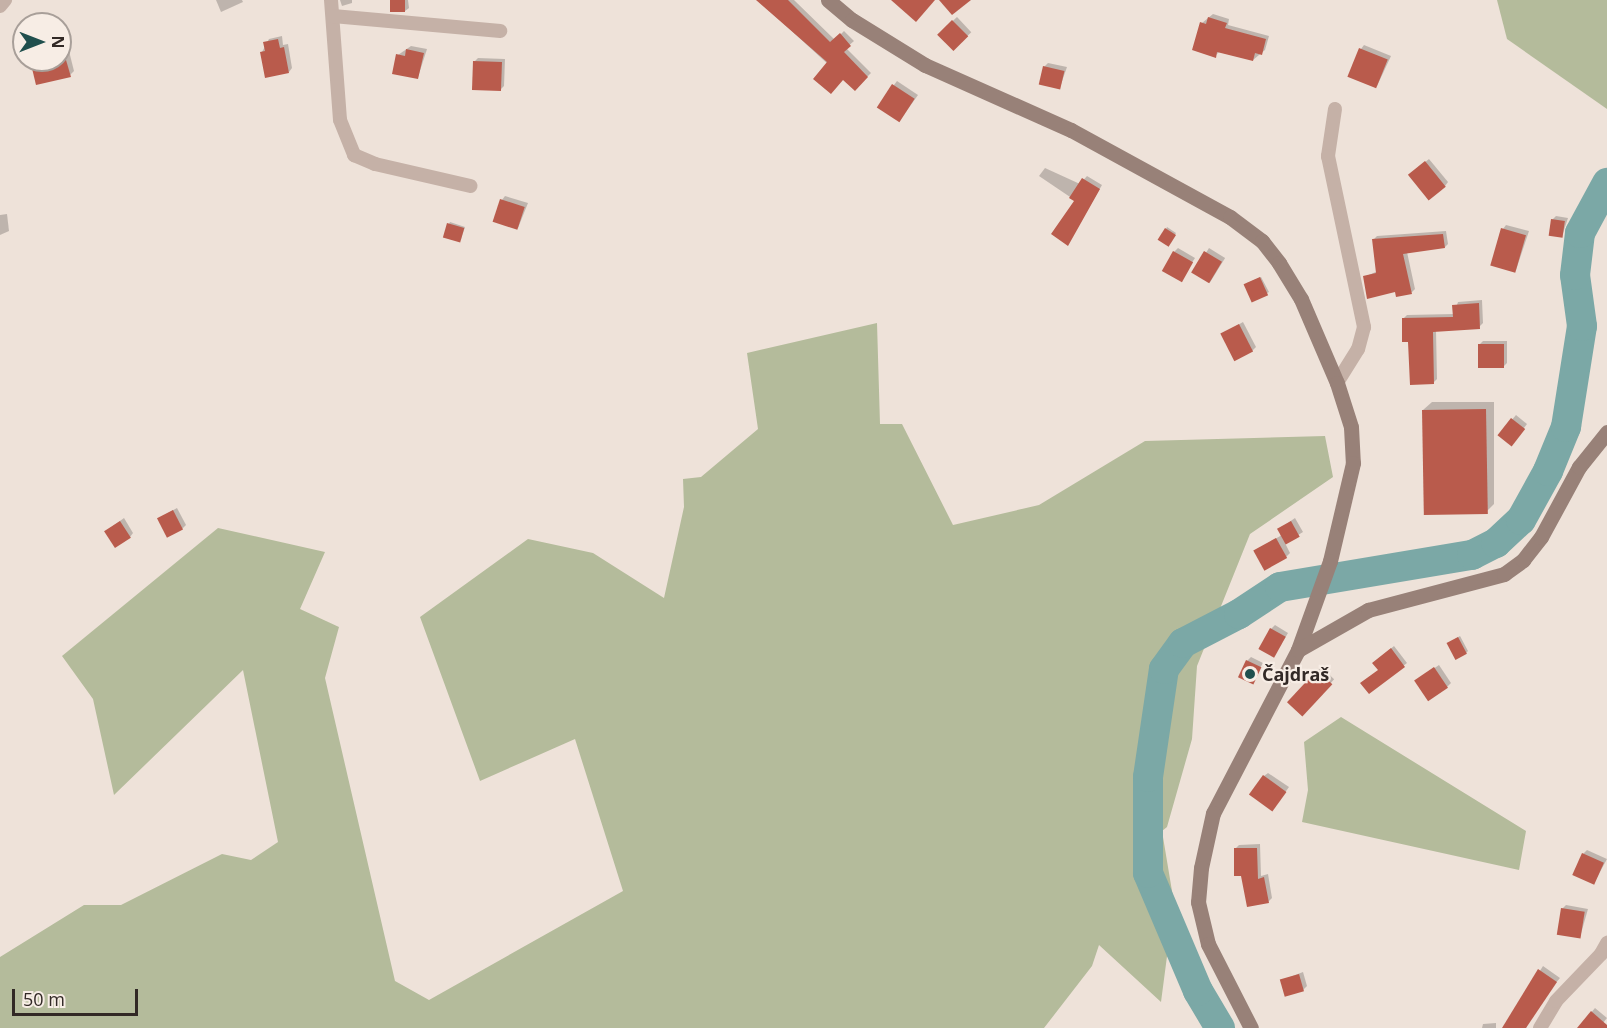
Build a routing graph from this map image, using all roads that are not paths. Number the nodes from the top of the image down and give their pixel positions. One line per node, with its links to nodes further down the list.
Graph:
1 (5, 0): 4 (street)
2 (332, 0): 5 (street)
3 (828, 0): 9 (main road)
4 (0, 6)
5 (333, 16): 6 (street); 8 (street)
6 (500, 31)
7 (1335, 109): 9 (street)
8 (470, 186)
9 (1337, 383): 11 (main road)
10 (1607, 432): 11 (main road)
11 (1298, 650): 13 (main road)
12 (1607, 943): 14 (street)
13 (1251, 1028)
14 (1540, 1028)

